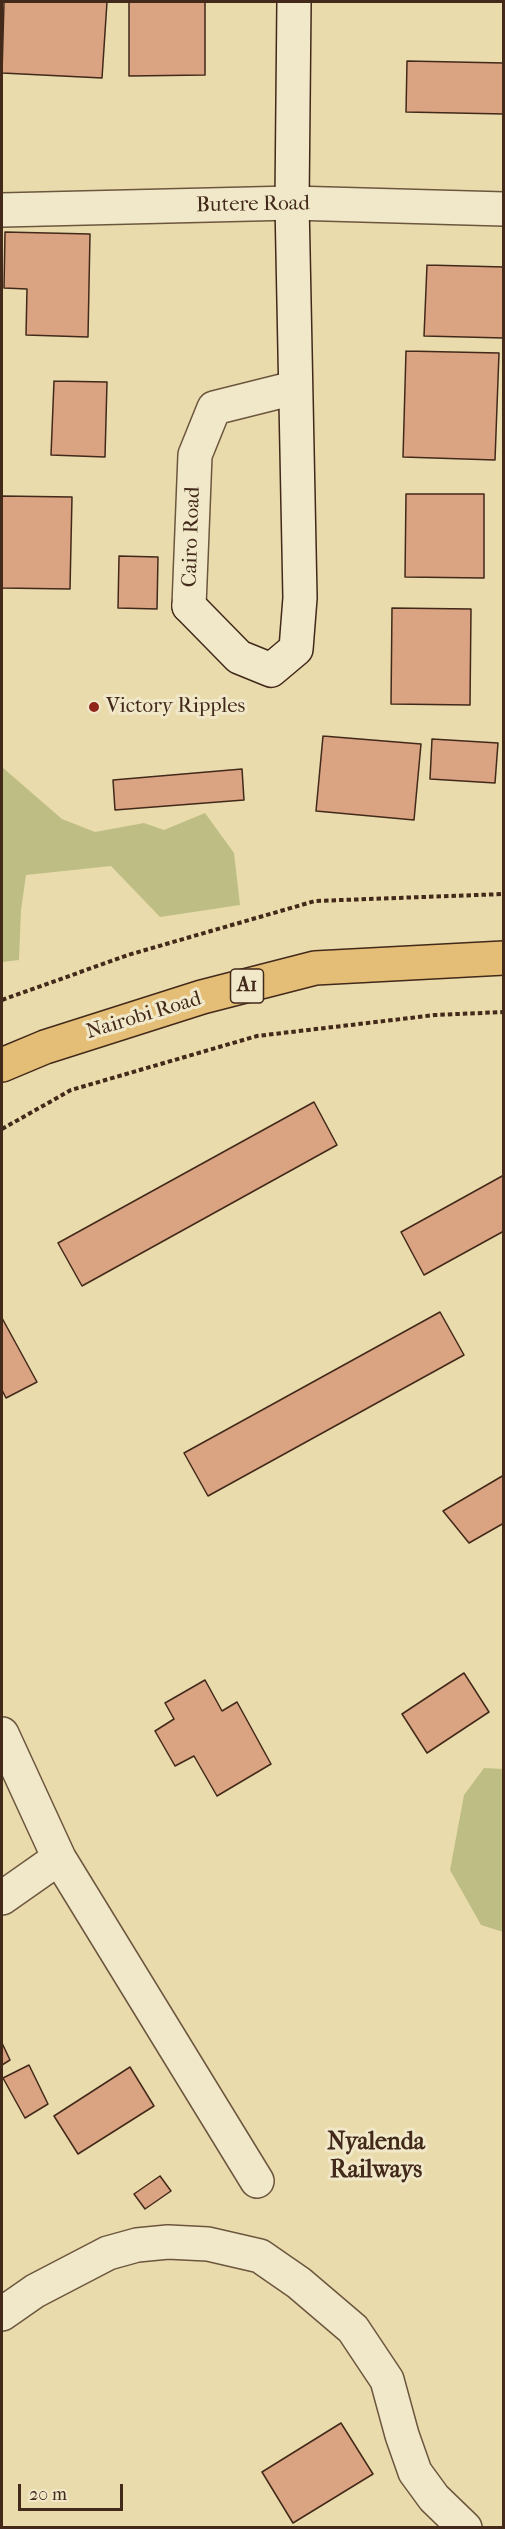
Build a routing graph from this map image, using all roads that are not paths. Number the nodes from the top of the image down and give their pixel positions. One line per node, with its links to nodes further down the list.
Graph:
1 (294, 2): 2 (street, Cairo Road)
2 (292, 203): 3 (street, Butere Road); 4 (street, Butere Road); 5 (street, Cairo Road)
3 (504, 209)
4 (2, 210)
5 (294, 388): 5 (street, Cairo Road)
6 (504, 952): 8 (highway, Nairobi Road / A1)
7 (504, 958): 9 (highway, Nairobi Road / A1)
8 (2, 1056)
9 (2, 1065)
10 (2, 1734): 11 (street)
11 (59, 1858): 12 (street); 13 (street)
12 (2, 1898)
13 (257, 2181)
14 (2, 2314): 15 (street)
15 (465, 2528)

